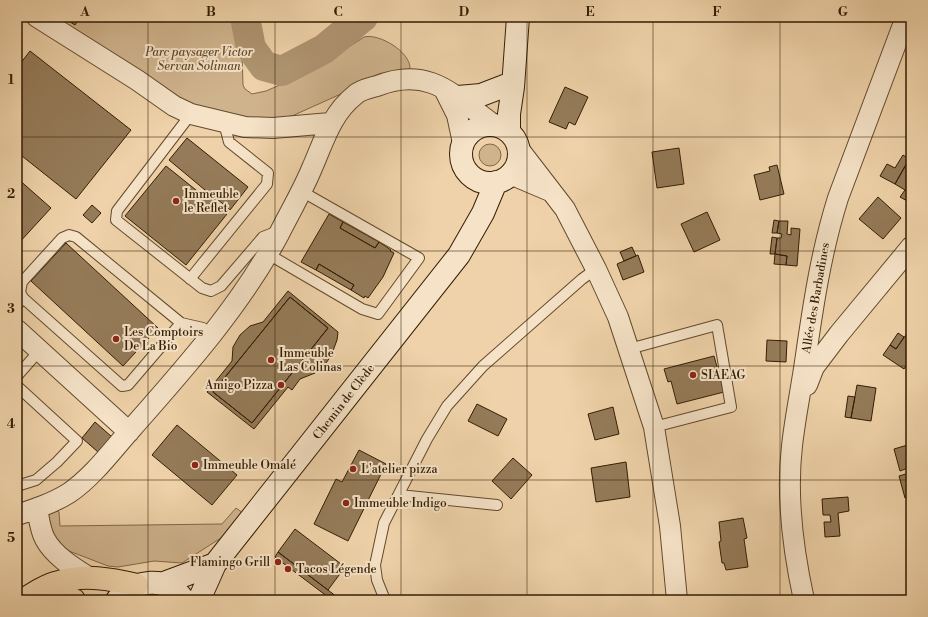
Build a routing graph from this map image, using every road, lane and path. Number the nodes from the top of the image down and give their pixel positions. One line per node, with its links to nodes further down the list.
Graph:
1 (37, 17): 6 (street)
2 (518, 17): 4 (main road)
3 (906, 17): 20 (street, Allée des Barbadines)
4 (511, 78): 5 (main road); 9 (main road)
5 (451, 93): 7 (street); 9 (street); 10 (street)
6 (191, 114): 8 (street); 18 (lane)
7 (330, 122): 8 (street); 12 (street)
8 (224, 123): 18 (lane)
9 (499, 130): 10 (main road); 11 (main road); 13 (street)
10 (463, 143): 11 (main road)
11 (494, 178): 13 (street); 37 (main road, Chemin de Clède)
12 (301, 192): 14 (street); 16 (lane)
13 (554, 192): 17 (street)
14 (278, 235): 16 (street); 18 (lane)
15 (911, 247): 24 (street, Allée des Barbadines)
16 (268, 254): 23 (street)
17 (596, 269): 25 (street); 33 (lane)
18 (190, 279)
19 (20, 302): 21 (lane); 21 (lane)
20 (811, 320): 24 (street); 29 (street, Allée des Barbadines)
21 (182, 323): 23 (lane)
22 (17, 330): 26 (street)
23 (211, 334): 31 (street)
24 (839, 334): 29 (street, Allée des Barbadines)
25 (629, 349): 30 (street); 30 (lane)
26 (40, 350): 27 (lane); 31 (street)
27 (17, 376)
28 (17, 386): 32 (lane)
29 (800, 401): 49 (street)
30 (654, 427): 48 (street)
31 (129, 432): 35 (street)
32 (17, 486)
33 (399, 495): 34 (lane); 47 (lane)
34 (496, 504)
35 (37, 508): 36 (street); 38 (street)
36 (17, 515)
37 (215, 564): 39 (main road); 46 (main road, Chemin de Clède)
38 (90, 578): 40 (highway); 41 (highway)
39 (161, 584): 40 (main road); 45 (main road)
40 (136, 585): 44 (main road)
41 (23, 600)
42 (52, 600): 43 (highway)
43 (74, 600)
44 (117, 600)
45 (184, 600)
46 (198, 600)
47 (385, 600)
48 (677, 600)
49 (804, 600)

